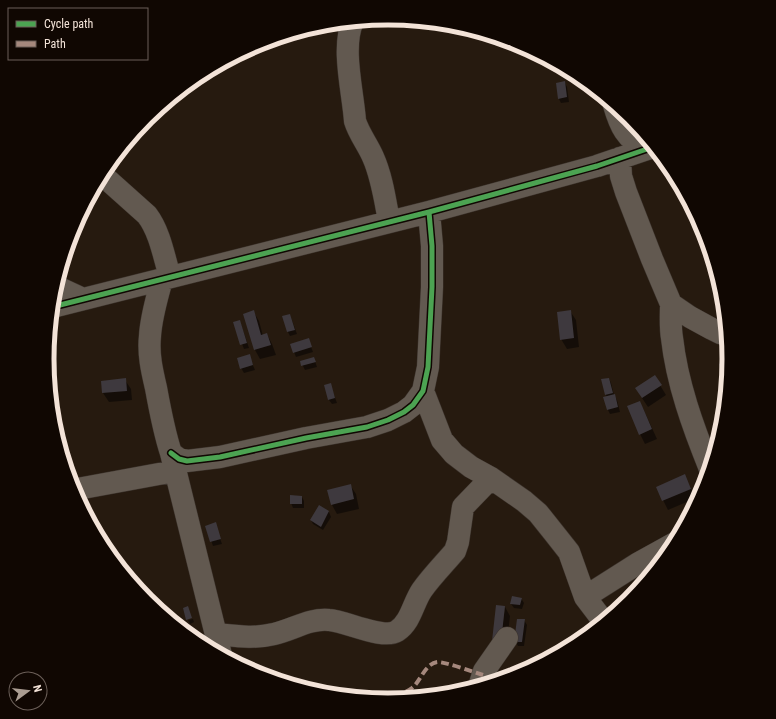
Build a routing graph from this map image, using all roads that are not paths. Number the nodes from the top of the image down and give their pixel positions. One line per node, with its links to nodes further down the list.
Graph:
1 (351, 27): 8 (street)
2 (619, 117): 3 (street)
3 (645, 146)
4 (647, 149): 5 (street)
5 (620, 158): 7 (street); 12 (street)
6 (106, 180): 9 (street)
7 (429, 212): 8 (street); 15 (street)
8 (390, 221): 9 (street)
9 (166, 278): 11 (street); 17 (street)
10 (61, 289): 11 (street)
11 (83, 299): 13 (street)
12 (670, 304): 14 (street); 16 (street)
13 (58, 305)
14 (721, 332)
15 (423, 391): 17 (street); 18 (street)
16 (707, 461)
17 (173, 462): 19 (street); 23 (street)
18 (491, 478): 21 (street); 23 (street)
19 (79, 488)
20 (662, 551): 21 (street)
21 (585, 597): 22 (street)
22 (601, 618)
23 (216, 634): 25 (street)
24 (507, 638): 26 (street)
25 (219, 648)
26 (481, 681)

